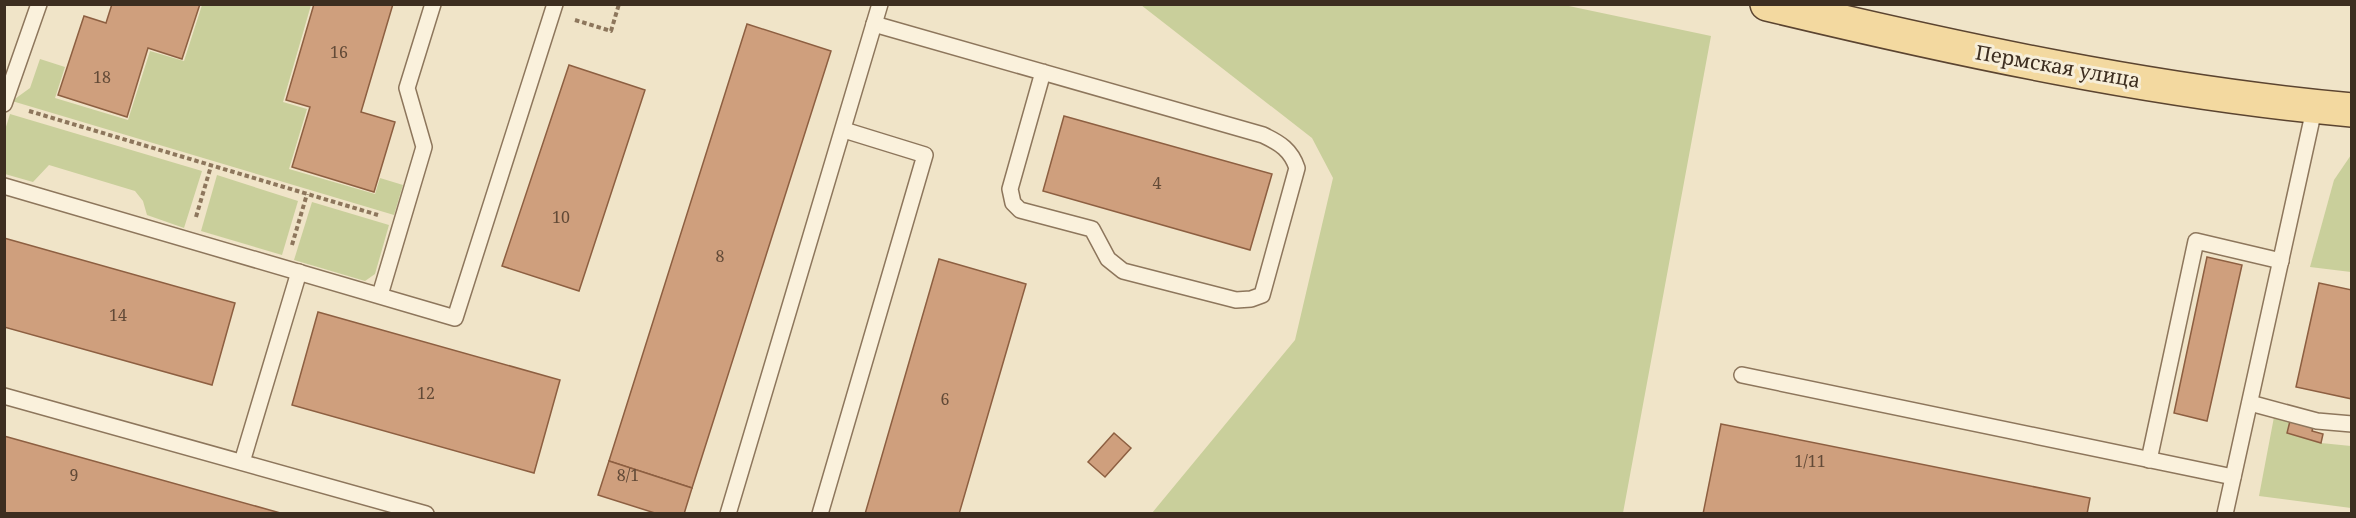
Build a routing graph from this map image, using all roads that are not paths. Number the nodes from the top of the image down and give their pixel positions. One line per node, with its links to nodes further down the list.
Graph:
1 (39, 4): 8 (lane)
2 (433, 4): 15 (lane)
3 (880, 4): 6 (lane)
4 (1767, 4): 9 (main road, Пермская улица)
5 (554, 9): 15 (lane)
6 (874, 24): 7 (lane); 11 (lane)
7 (1043, 72): 7 (lane)
8 (5, 104)
9 (2315, 105): 10 (main road, Пермская улица); 13 (lane)
10 (2352, 110)
11 (844, 130): 24 (lane); 25 (lane)
12 (4, 186): 14 (lane)
13 (2281, 261): 18 (lane); 20 (lane)
14 (293, 270): 15 (lane); 21 (lane)
15 (380, 295)
16 (1742, 375): 20 (lane)
17 (4, 396): 21 (lane)
18 (2250, 403): 19 (lane); 22 (lane)
19 (2352, 424)
20 (2149, 460): 22 (lane)
21 (242, 462): 23 (lane)
22 (2234, 477): 26 (lane)
23 (426, 513)
24 (728, 513)
25 (820, 513)
26 (2225, 513)

